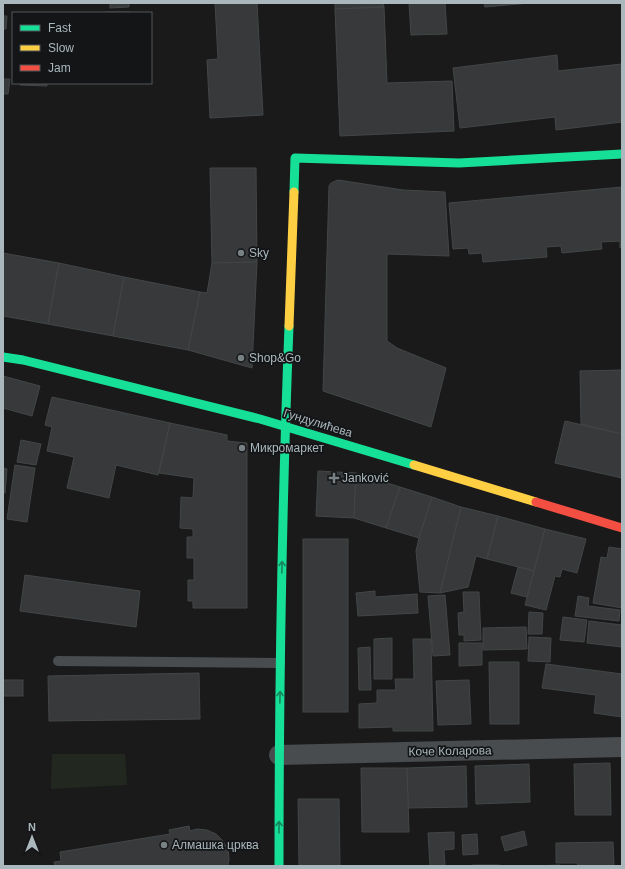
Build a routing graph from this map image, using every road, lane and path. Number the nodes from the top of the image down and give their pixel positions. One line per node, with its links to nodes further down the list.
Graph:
1 (622, 154): 3 (street)
2 (3, 357): 3 (street, Гундулићева)
3 (284, 426): 4 (street, Гундулићева); 6 (street, one-way to 3)
4 (622, 528)
5 (58, 661): 6 (lane)
6 (280, 663): 8 (street, one-way to 6)
7 (622, 747): 8 (street, Коче Коларова)
8 (279, 754): 9 (street, one-way to 8)
9 (279, 866)

